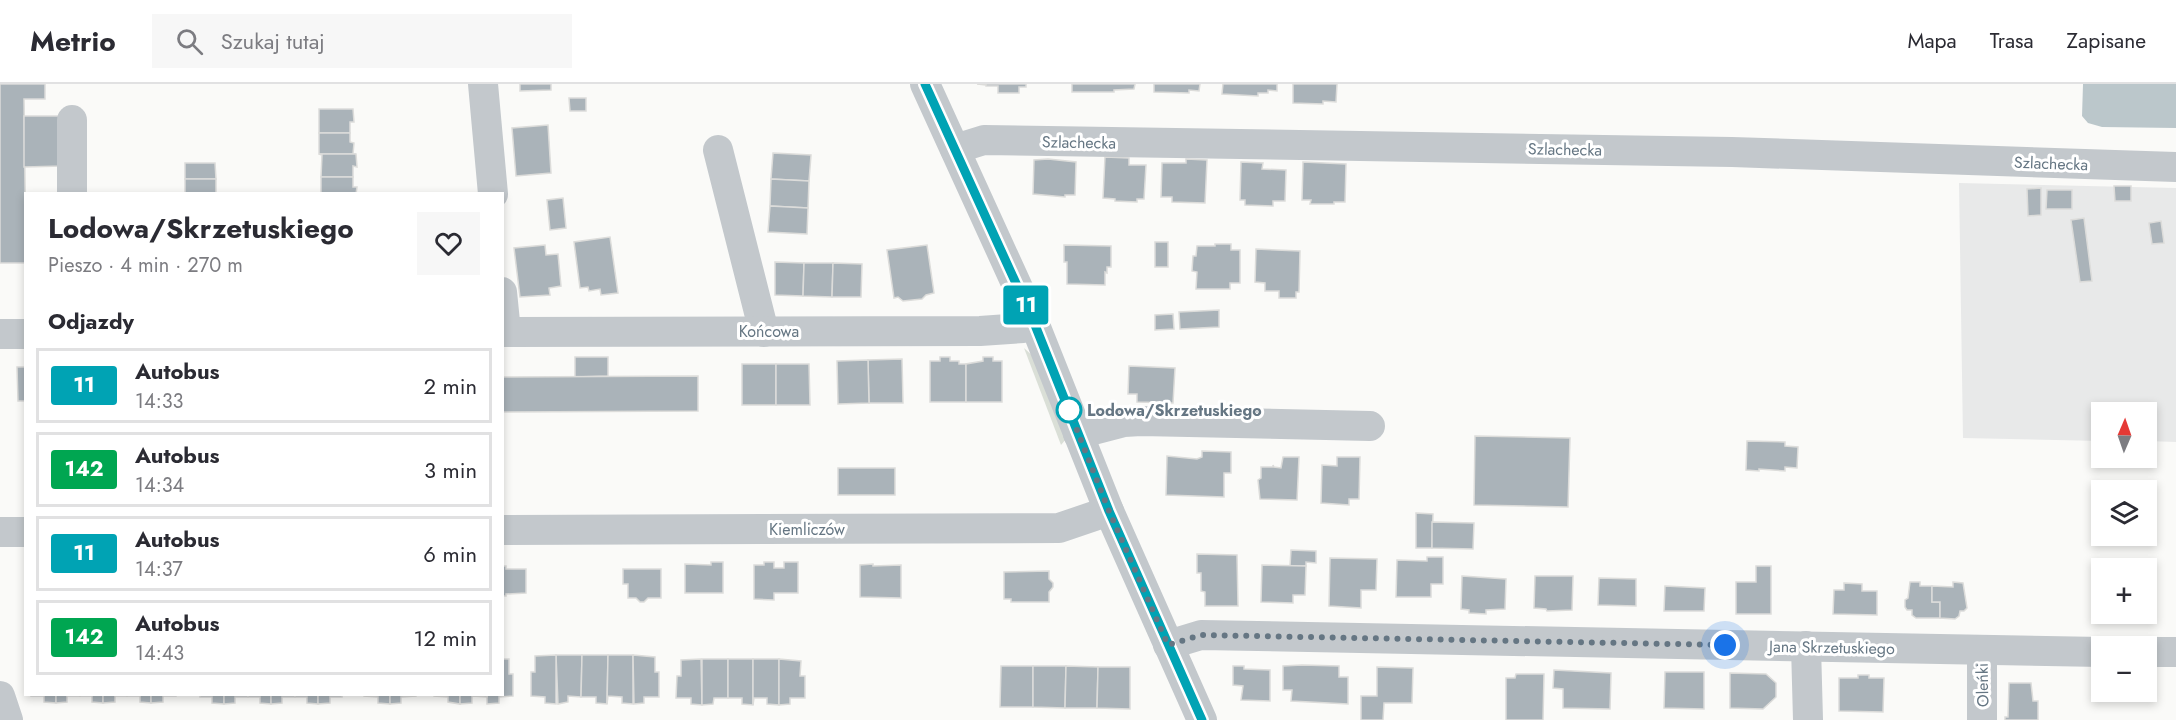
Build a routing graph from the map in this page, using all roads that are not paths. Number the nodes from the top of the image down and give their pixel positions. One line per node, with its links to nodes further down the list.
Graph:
1 (483, 84): 8 (street)
2 (925, 84): 4 (street)
3 (72, 120): 7 (street)
4 (955, 149): 6 (street, Szlachecka); 9 (street)
5 (718, 150): 11 (street)
6 (2176, 167)
7 (72, 192)
8 (493, 192)
9 (1035, 325): 11 (street, Końcowa); 15 (street)
10 (504, 332): 11 (street, Końcowa)
11 (764, 332)
12 (0, 334): 13 (street)
13 (24, 334)
14 (1370, 426): 15 (street)
15 (1078, 434): 16 (street)
16 (1109, 511): 17 (street, Kiemliczów); 20 (street)
17 (504, 530)
18 (0, 532): 19 (street)
19 (24, 532)
20 (1168, 645): 21 (street, Jana Skrzetuskiego); 28 (street)
21 (1806, 646): 22 (street, Jana Skrzetuskiego); 29 (street)
22 (1982, 650): 23 (street, Jana Skrzetuskiego); 30 (street, Oleńki)
23 (2090, 652)
24 (2157, 652): 25 (street)
25 (2176, 652)
26 (0, 696): 27 (street)
27 (8, 720)
28 (1202, 720)
29 (1808, 720)
30 (1982, 720)

